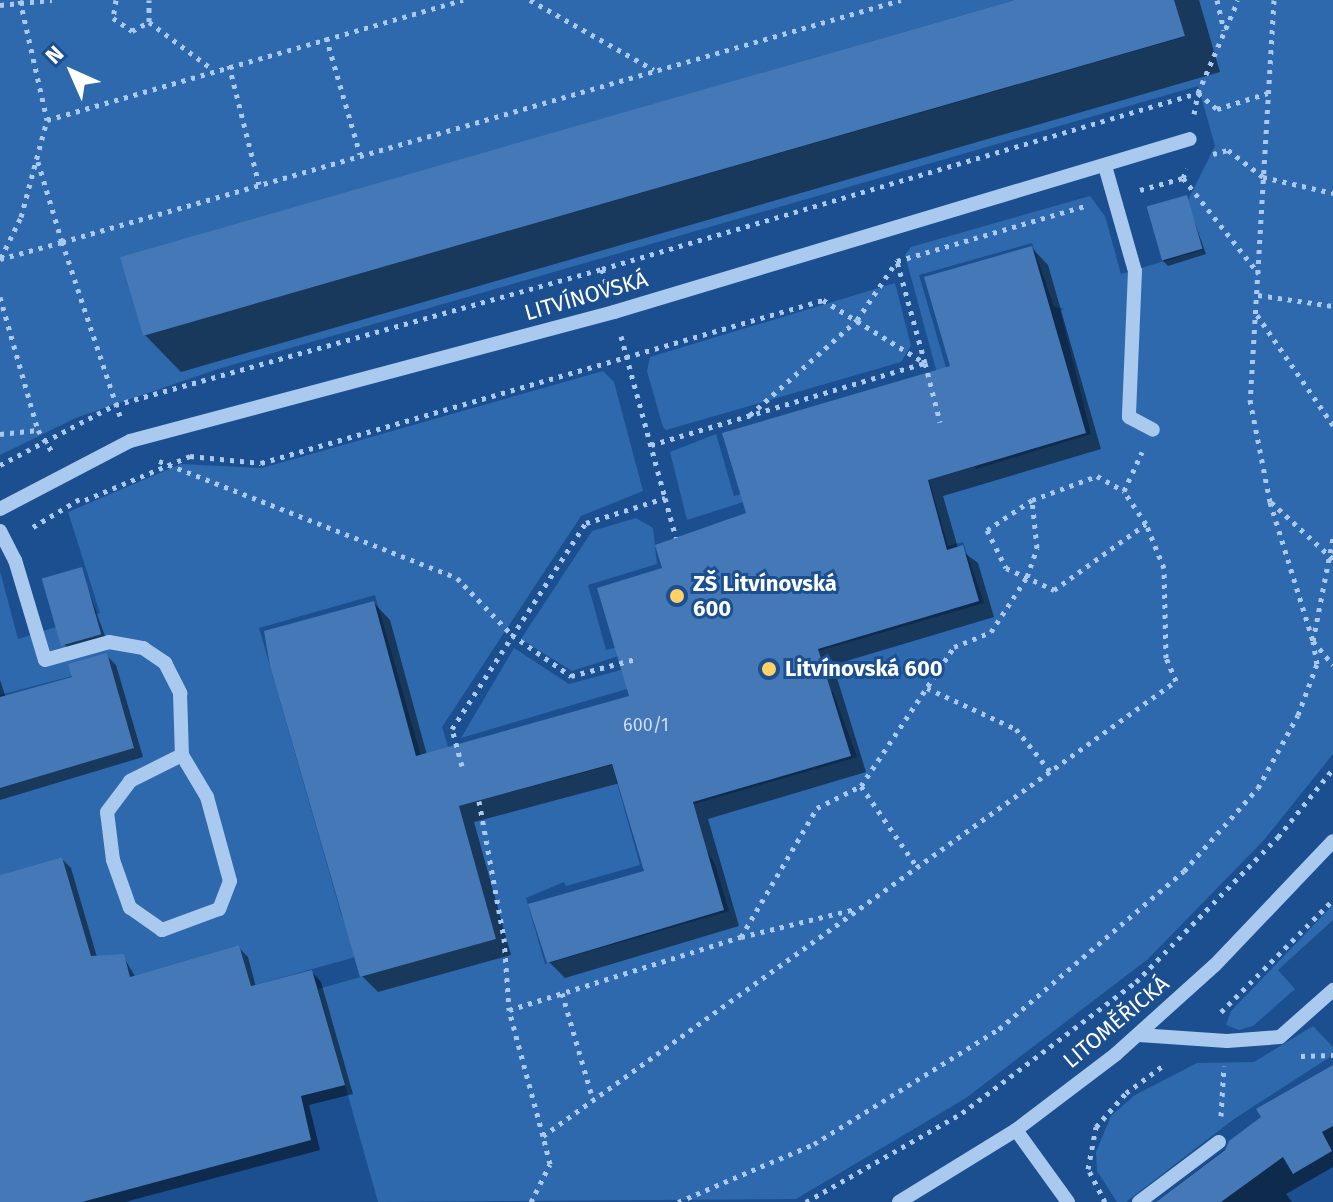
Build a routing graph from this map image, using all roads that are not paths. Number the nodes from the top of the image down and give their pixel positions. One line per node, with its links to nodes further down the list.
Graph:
1 (1190, 139): 2 (street, LITVÍNOVSKÁ)
2 (1105, 166): 3 (street); 4 (street, LITVÍNOVSKÁ)
3 (1153, 430)
4 (0, 509)
5 (0, 531): 6 (street)
6 (182, 755): 6 (street)
7 (1333, 841): 9 (street, LITOMĚŘICKÁ)
8 (1333, 990): 9 (street)
9 (1139, 1035): 10 (street, LITOMĚŘICKÁ)
10 (1016, 1130): 12 (street, LITOMĚŘICKÁ); 13 (street)
11 (1219, 1142): 14 (street)
12 (899, 1202)
13 (1068, 1202)
14 (1139, 1202)

